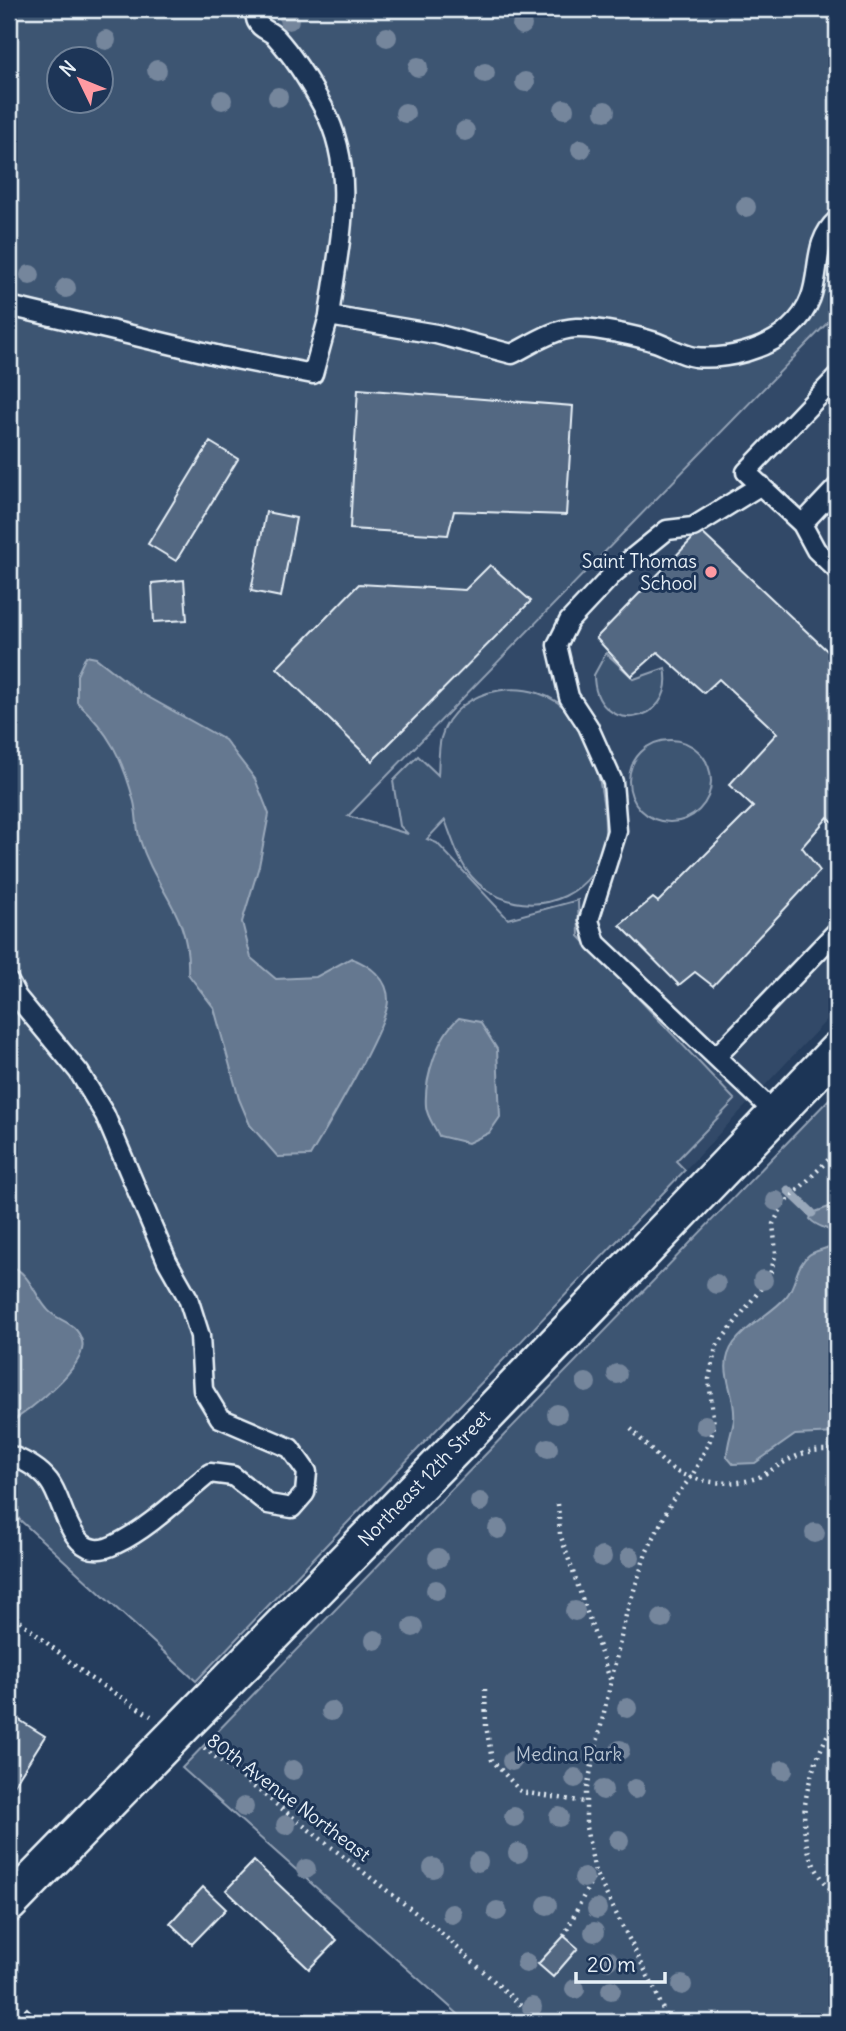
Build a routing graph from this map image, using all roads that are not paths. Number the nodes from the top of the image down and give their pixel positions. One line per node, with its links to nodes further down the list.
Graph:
1 (255, 9): 4 (lane)
2 (837, 220): 4 (lane)
3 (9, 306): 4 (lane)
4 (328, 316)
5 (837, 377): 6 (lane)
6 (761, 485): 8 (lane); 13 (lane)
7 (837, 487): 8 (lane)
8 (802, 524): 9 (lane)
9 (837, 570)
10 (837, 931): 13 (lane)
11 (9, 982): 15 (lane)
12 (837, 1049): 14 (street, Northeast 12th Street)
13 (716, 1058): 14 (lane)
14 (776, 1114): 16 (street, Northeast 12th Street)
15 (9, 1455)
16 (9, 1904)

